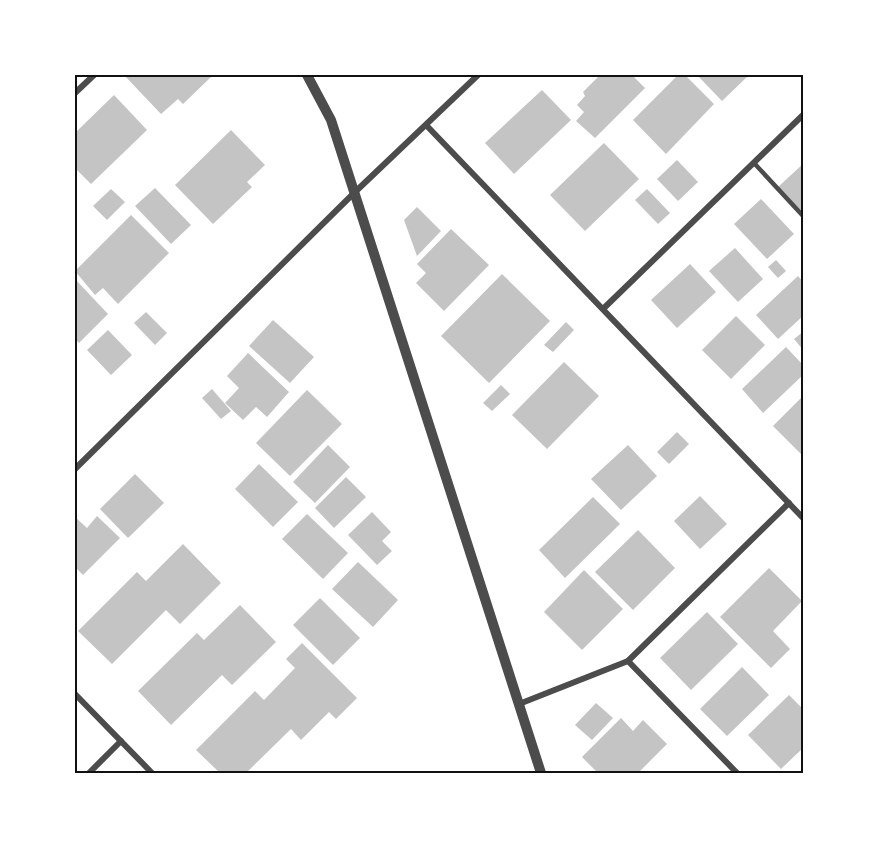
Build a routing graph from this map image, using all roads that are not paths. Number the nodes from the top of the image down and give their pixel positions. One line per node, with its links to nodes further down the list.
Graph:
1 (94, 75): 4 (street)
2 (307, 75): 8 (street)
3 (478, 75): 6 (street)
4 (76, 91)
5 (804, 114): 7 (street)
6 (427, 126): 8 (street); 10 (street)
7 (753, 162): 9 (lane); 10 (street)
8 (354, 193): 11 (street); 16 (street)
9 (804, 217)
10 (604, 309): 12 (street)
11 (75, 469)
12 (789, 503): 13 (street); 14 (street)
13 (804, 519)
14 (628, 661): 16 (street); 21 (street)
15 (75, 694): 17 (street)
16 (519, 704): 20 (street)
17 (122, 741): 18 (street); 19 (street)
18 (89, 773)
19 (152, 773)
20 (541, 773)
21 (737, 773)

